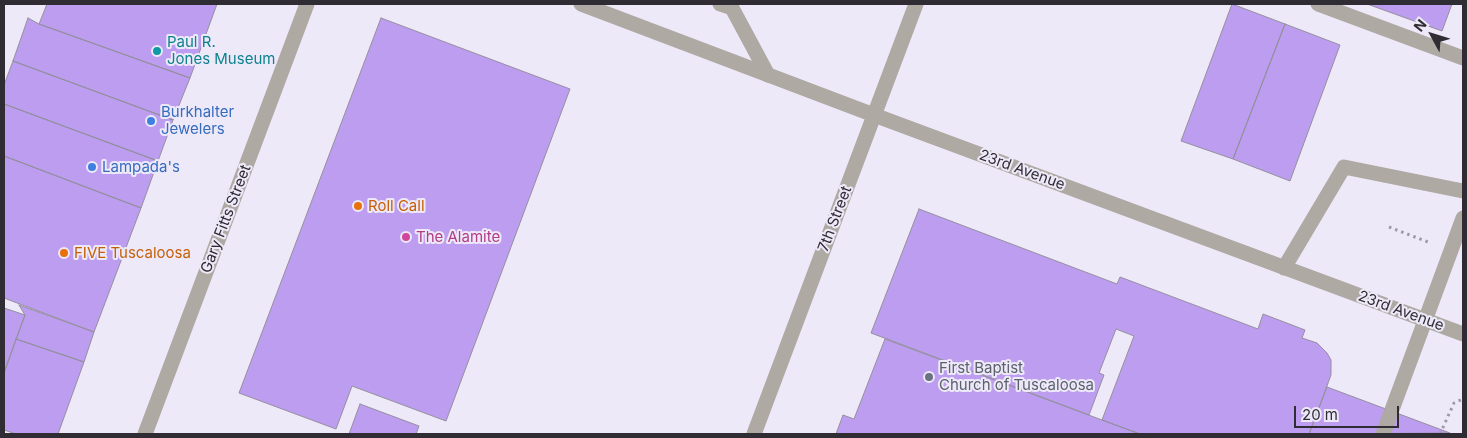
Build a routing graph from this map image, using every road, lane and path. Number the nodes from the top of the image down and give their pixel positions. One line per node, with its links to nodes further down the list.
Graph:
1 (307, 4): 15 (street, Gary Fitts Street)
2 (581, 4): 7 (street, 23rd Avenue)
3 (720, 4): 7 (street)
4 (916, 4): 8 (street, 7th Street)
5 (1318, 4): 6 (street)
6 (1463, 58)
7 (768, 75): 8 (street, 23rd Avenue)
8 (874, 115): 11 (street, 23rd Avenue); 16 (street, 7th Street)
9 (1463, 191): 11 (street)
10 (1463, 218): 12 (street)
11 (1284, 268): 12 (street, 23rd Avenue)
12 (1426, 320): 13 (street, 23rd Avenue); 17 (street)
13 (1463, 334)
14 (1463, 399): 18 (path)
15 (145, 434)
16 (754, 434)
17 (1383, 434)
18 (1440, 434)

